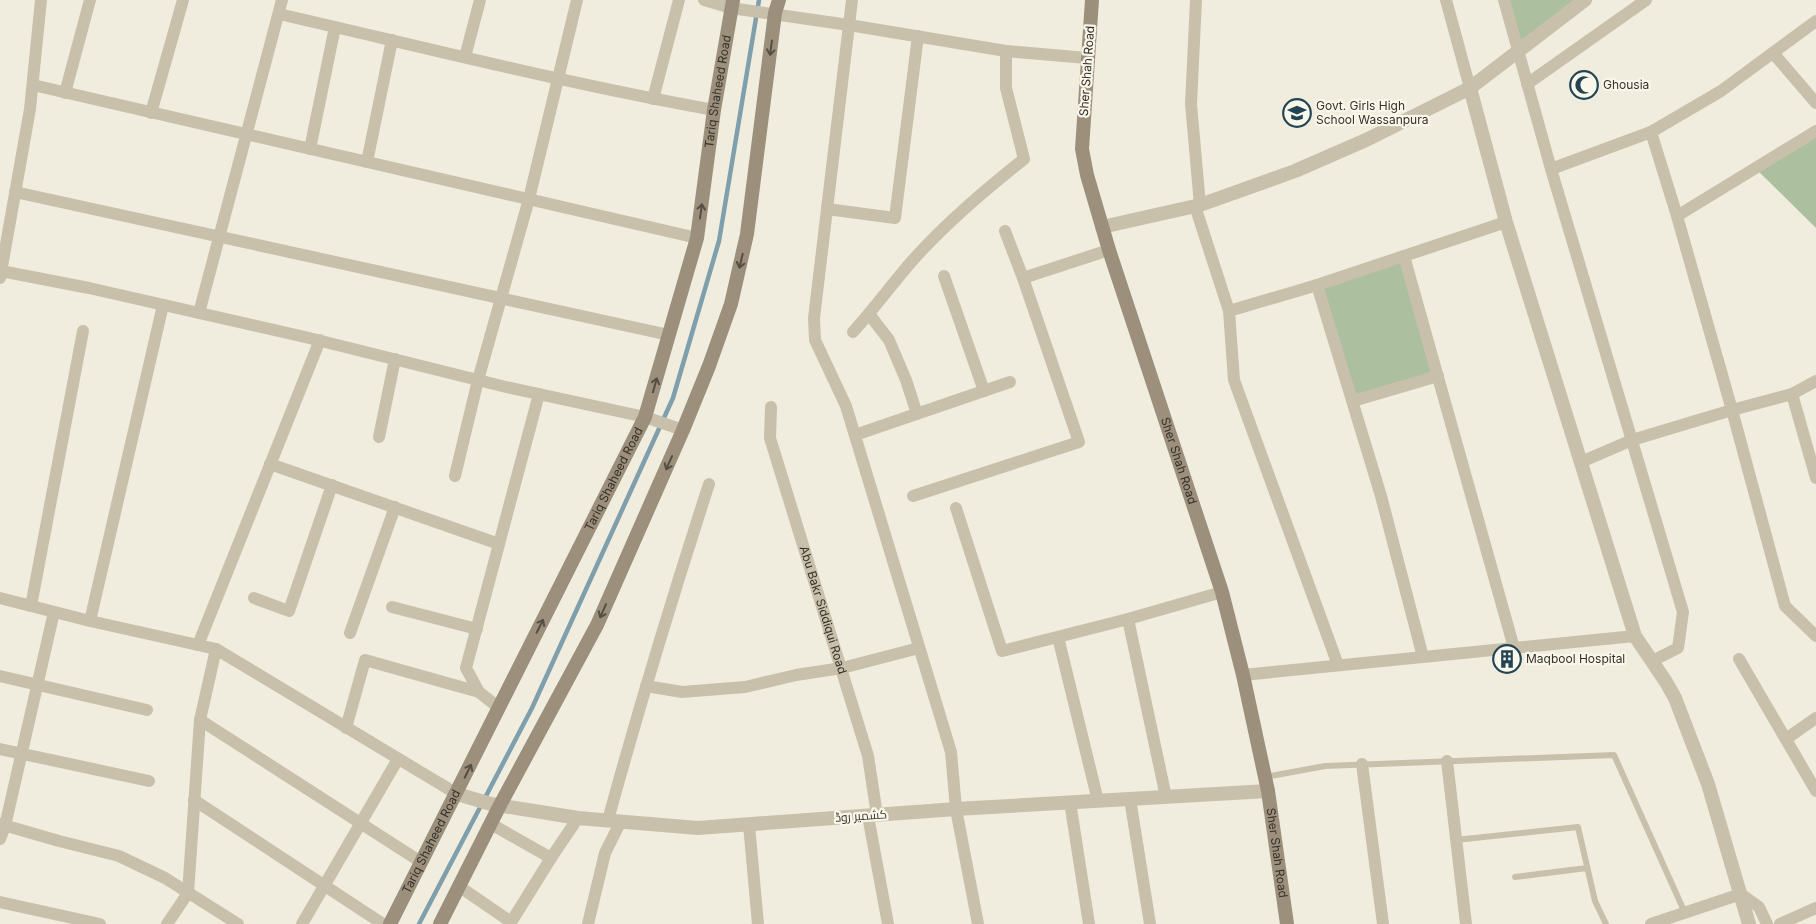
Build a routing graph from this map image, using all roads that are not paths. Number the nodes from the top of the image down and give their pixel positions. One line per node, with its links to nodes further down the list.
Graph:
1 (41, 0): 31 (street)
2 (90, 0): 33 (street)
3 (183, 0): 37 (street)
4 (282, 0): 18 (street)
5 (480, 0): 27 (street)
6 (577, 0): 29 (street)
7 (679, 0): 34 (street)
8 (704, 0): 16 (street)
9 (852, 0): 20 (street)
10 (1092, 0): 28 (main road, Sher Shah Road)
11 (1196, 0): 46 (street)
12 (1446, 0): 32 (street)
13 (1504, 0): 25 (street)
14 (1585, 0): 25 (street)
15 (1646, 0): 30 (street)
16 (734, 5): 17 (street); 36 (main road, Tariq Shaheed Road)
17 (775, 9): 20 (street); 82 (main road, one-way to 82)
18 (279, 14): 21 (street); 40 (street)
19 (1816, 21): 26 (street)
20 (848, 25): 22 (street); 47 (street)
21 (335, 27): 23 (street); 41 (street)
22 (918, 36): 24 (street); 47 (street)
23 (392, 40): 27 (street); 42 (street)
24 (1006, 50): 28 (street); 64 (street)
25 (1518, 52): 30 (street); 32 (street)
26 (1773, 52): 35 (street); 39 (street)
27 (465, 57): 29 (street)
28 (1087, 58): 50 (main road, Sher Shah Road)
29 (558, 78): 34 (street); 45 (street)
30 (1527, 84): 43 (street)
31 (33, 86): 33 (street); 44 (street)
32 (1470, 88): 46 (street); 49 (street)
33 (65, 93): 37 (street)
34 (653, 99): 36 (street)
35 (1816, 104)
36 (714, 110): 53 (main road, Tariq Shaheed Road, one-way to 36)
37 (151, 112): 40 (street)
38 (1816, 131): 48 (street)
39 (1651, 132): 43 (street); 48 (street)
40 (246, 134): 41 (street); 52 (street)
41 (310, 149): 42 (street)
42 (366, 162): 45 (street)
43 (1551, 169): 85 (street)
44 (16, 192): 52 (street); 56 (street)
45 (529, 199): 53 (street); 60 (street)
46 (1198, 205): 50 (street); 62 (street)
47 (827, 209): 83 (street)
48 (1677, 216): 79 (street)
49 (1506, 222): 55 (street); 86 (street)
50 (1102, 227): 54 (main road, Sher Shah Road)
51 (1005, 231): 58 (street)
52 (220, 236): 60 (street); 63 (street)
53 (697, 238): 67 (main road, Tariq Shaheed Road)
54 (1109, 250): 58 (street); 96 (main road, Sher Shah Road)
55 (1404, 256): 59 (street); 70 (street)
56 (1, 275): 61 (street)
57 (944, 276): 74 (street)
58 (1023, 278): 92 (street)
59 (1317, 285): 62 (street); 77 (street)
60 (501, 298): 67 (street); 71 (street)
61 (164, 305): 63 (street); 103 (street)
62 (1229, 311): 116 (street)
63 (199, 313): 68 (street)
64 (869, 314): 66 (street); 80 (street)
65 (83, 331): 99 (street)
66 (853, 332)
67 (669, 335): 81 (main road, Tariq Shaheed Road, one-way to 67)
68 (320, 340): 69 (street); 87 (street)
69 (395, 359): 71 (street); 84 (street)
70 (1438, 376): 77 (street); 111 (street)
71 (478, 380): 75 (street); 88 (street)
72 (1816, 381): 76 (street)
73 (1010, 382): 74 (street)
74 (984, 391): 80 (street)
75 (539, 394): 81 (street); 95 (street)
76 (1792, 394): 79 (street); 89 (street)
77 (1352, 401): 113 (street)
78 (770, 407): 117 (street, Abu Bakr Siddiqui Road)
79 (1732, 410): 85 (street); 107 (street)
80 (917, 414): 83 (street)
81 (652, 419): 82 (street); 123 (main road, Tariq Shaheed Road, one-way to 81)
82 (679, 429): 144 (main road, one-way to 144)
83 (855, 435): 110 (street)
84 (379, 437)
85 (1632, 440): 86 (street); 115 (street)
86 (1580, 462): 106 (street)
87 (270, 464): 91 (street); 109 (street)
88 (455, 476)
89 (1816, 478)
90 (709, 484): 121 (street)
91 (332, 485): 93 (street); 98 (street)
92 (913, 496)
93 (395, 507): 95 (street); 105 (street)
94 (956, 508): 108 (street)
95 (499, 544): 104 (street)
96 (1222, 592): 102 (street); 118 (main road, Sher Shah Road)
97 (0, 598): 99 (street)
98 (254, 598)
99 (31, 606): 101 (street)
100 (392, 607): 104 (street)
101 (54, 612): 103 (street); 120 (street)
102 (1128, 619): 108 (street); 139 (street)
103 (90, 621): 109 (street)
104 (477, 628): 122 (street)
105 (350, 633)
106 (1635, 636): 111 (street); 115 (street)
107 (1816, 636)
108 (1058, 637): 142 (street)
109 (198, 644): 112 (street)
110 (919, 648): 117 (street); 145 (street)
111 (1514, 648): 113 (street)
112 (216, 649): 126 (street); 127 (street)
113 (1423, 657): 116 (street)
114 (1739, 659): 128 (street)
115 (1652, 661): 162 (street)
116 (1338, 665): 118 (street)
117 (842, 668): 121 (street); 146 (street, Abu Bakr Siddiqui Road)
118 (1244, 675): 134 (main road, Sher Shah Road)
119 (0, 676): 120 (street)
120 (37, 685): 124 (street); 130 (street)
121 (646, 686): 148 (street)
122 (479, 692): 123 (street); 127 (street)
123 (499, 708): 138 (main road, Tariq Shaheed Road, one-way to 123)
124 (147, 710)
125 (1816, 718): 128 (street)
126 (200, 720): 141 (street); 149 (street)
127 (346, 728): 131 (street)
128 (1786, 739): 137 (street)
129 (0, 748): 130 (street)
130 (21, 753): 135 (street); 151 (street)
131 (398, 759): 138 (street); 149 (street)
132 (1447, 761): 133 (lane); 154 (street); 165 (lane)
133 (1362, 764): 134 (lane); 181 (street)
134 (1265, 777): 136 (main road, Sher Shah Road)
135 (149, 781)
136 (1268, 791): 139 (street, کشمیر روڈ); 180 (main road, Sher Shah Road)
137 (1816, 791)
138 (457, 794): 144 (street, کشمیر روڈ); 156 (main road, Tariq Shaheed Road)
139 (1166, 797): 140 (street, کشمیر روڈ)
140 (1130, 799): 142 (street, کشمیر روڈ); 179 (street)
141 (194, 800): 159 (street); 161 (street)
142 (1098, 801): 143 (street, کشمیر روڈ)
143 (1070, 802): 145 (street, کشمیر روڈ); 178 (street)
144 (496, 804): 147 (street, کشمیر روڈ); 150 (main road)
145 (956, 809): 146 (street, کشمیر روڈ); 177 (street)
146 (873, 816): 152 (street, کشمیر روڈ); 176 (street, Abu Bakr Siddiqui Road)
147 (578, 818): 148 (street, کشمیر روڈ); 155 (street)
148 (614, 821): 152 (street, کشمیر روڈ); 174 (street)
149 (361, 823): 156 (street); 159 (street)
150 (491, 824): 155 (street); 160 (main road)
151 (2, 825): 153 (street); 161 (street)
152 (749, 825): 175 (street)
153 (0, 839)
154 (1456, 840): 157 (lane); 182 (street)
155 (551, 858): 166 (street)
156 (421, 862): 172 (main road, Tariq Shaheed Road)
157 (1588, 868): 158 (lane); 183 (lane)
158 (1515, 877)
159 (324, 886): 170 (street); 171 (street)
160 (460, 887): 166 (street); 173 (main road)
161 (188, 893): 168 (street); 169 (street)
162 (1741, 894): 165 (street); 185 (street); 186 (street)
163 (0, 902): 167 (street)
164 (1816, 908): 187 (street)
165 (1685, 912): 184 (street)
166 (511, 923)
167 (100, 924)
168 (167, 924)
169 (238, 924)
170 (302, 924)
171 (383, 924)
172 (390, 924)
173 (440, 924)
174 (588, 924)
175 (758, 924)
176 (888, 924)
177 (978, 924)
178 (1089, 924)
179 (1150, 924)
180 (1287, 924)
181 (1384, 924)
182 (1466, 924)
183 (1606, 924)
184 (1650, 924)
185 (1749, 924)
186 (1767, 924)
187 (1780, 924)

